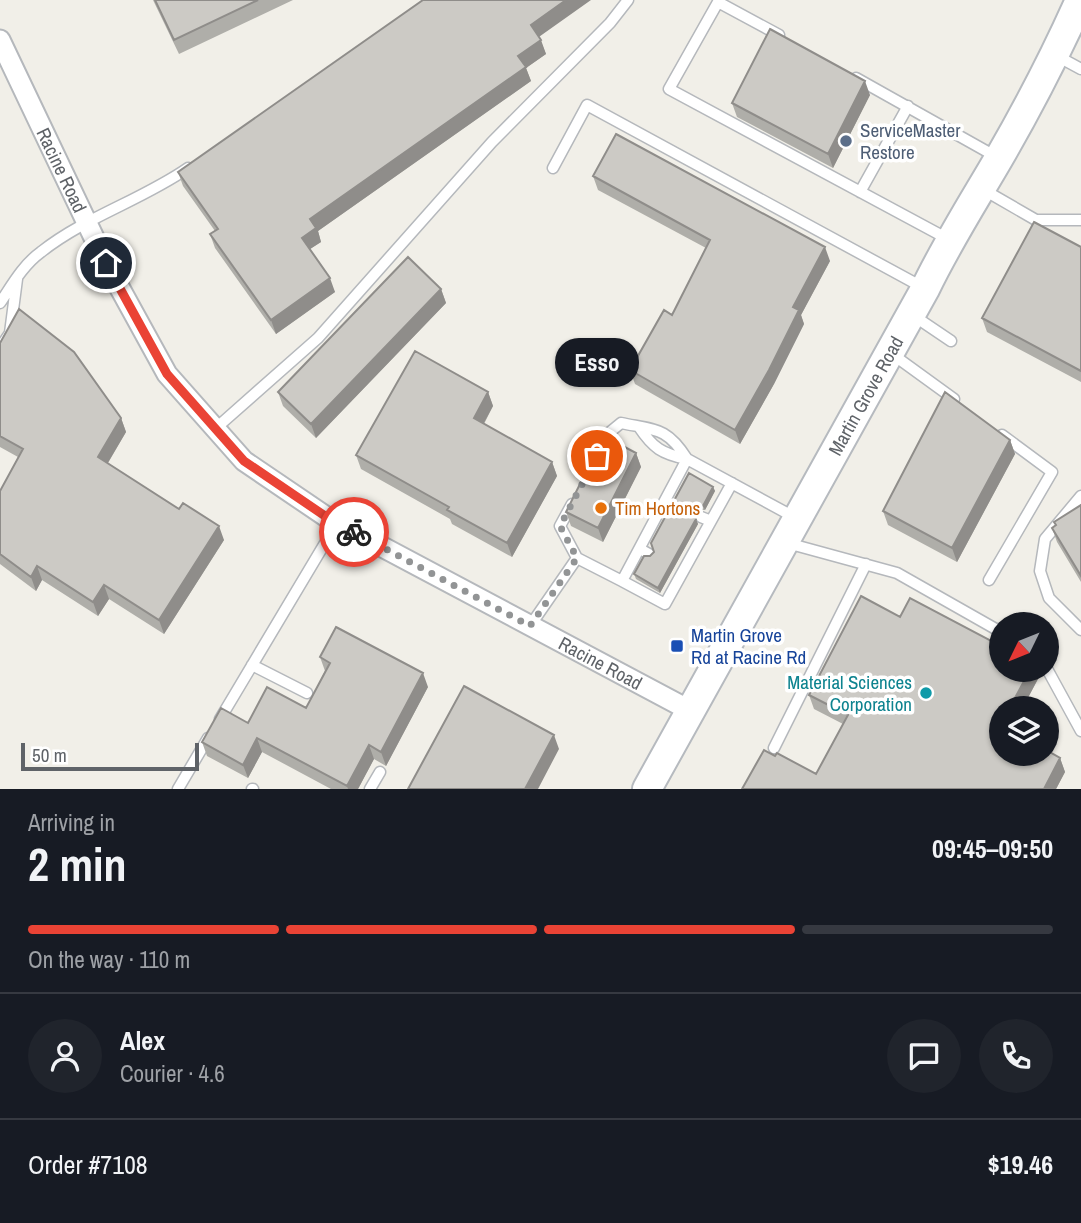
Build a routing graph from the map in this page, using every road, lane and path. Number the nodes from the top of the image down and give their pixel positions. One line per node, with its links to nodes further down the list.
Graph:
1 (628, 0): 27 (lane)
2 (1080, 0): 5 (main road, Martin Grove Road)
3 (0, 40): 15 (street, Racine Road)
4 (791, 42): 13 (lane)
5 (1055, 55): 6 (lane); 9 (main road, Martin Grove Road)
6 (1081, 69)
7 (851, 75): 8 (lane)
8 (908, 106): 9 (lane); 13 (lane)
9 (999, 158): 12 (main road, Martin Grove Road)
10 (192, 165): 15 (lane)
11 (552, 168): 18 (lane)
12 (981, 188): 14 (lane); 16 (main road, Martin Grove Road)
13 (860, 192): 16 (lane)
14 (1081, 220)
15 (87, 223): 17 (lane); 27 (street, Racine Road)
16 (949, 240): 18 (main road, Martin Grove Road)
17 (18, 275): 19 (lane); 22 (lane)
18 (925, 289): 20 (main road, Martin Grove Road)
19 (0, 303)
20 (910, 314): 21 (lane); 23 (main road, Martin Grove Road)
21 (951, 341)
22 (0, 348)
23 (889, 352): 24 (lane); 38 (main road, Martin Grove Road)
24 (959, 404)
25 (990, 426): 41 (lane)
26 (639, 427): 28 (lane); 29 (lane); 29 (lane)
27 (215, 429): 35 (street, Racine Road)
28 (597, 456)
29 (687, 459): 30 (lane); 33 (lane)
30 (732, 483): 38 (lane); 42 (lane)
31 (579, 491): 39 (lane)
32 (1081, 496): 45 (lane)
33 (666, 499): 34 (lane); 36 (lane)
34 (676, 504)
35 (337, 523): 44 (street, Racine Road); 46 (lane)
36 (653, 524): 37 (lane); 42 (lane)
37 (663, 529)
38 (790, 530): 40 (lane); 49 (main road, Martin Grove Road)
39 (577, 558): 42 (lane); 44 (lane)
40 (866, 564): 43 (lane); 51 (lane)
41 (989, 580)
42 (622, 581)
43 (989, 625)
44 (530, 626): 49 (street, Racine Road)
45 (1081, 630)
46 (252, 665): 48 (lane); 53 (lane)
47 (1054, 682): 50 (lane)
48 (307, 693)
49 (689, 710): 55 (main road, Martin Grove Road)
50 (1081, 731)
51 (774, 748)
52 (380, 772): 54 (lane)
53 (178, 789)
54 (370, 789)
55 (647, 789)

